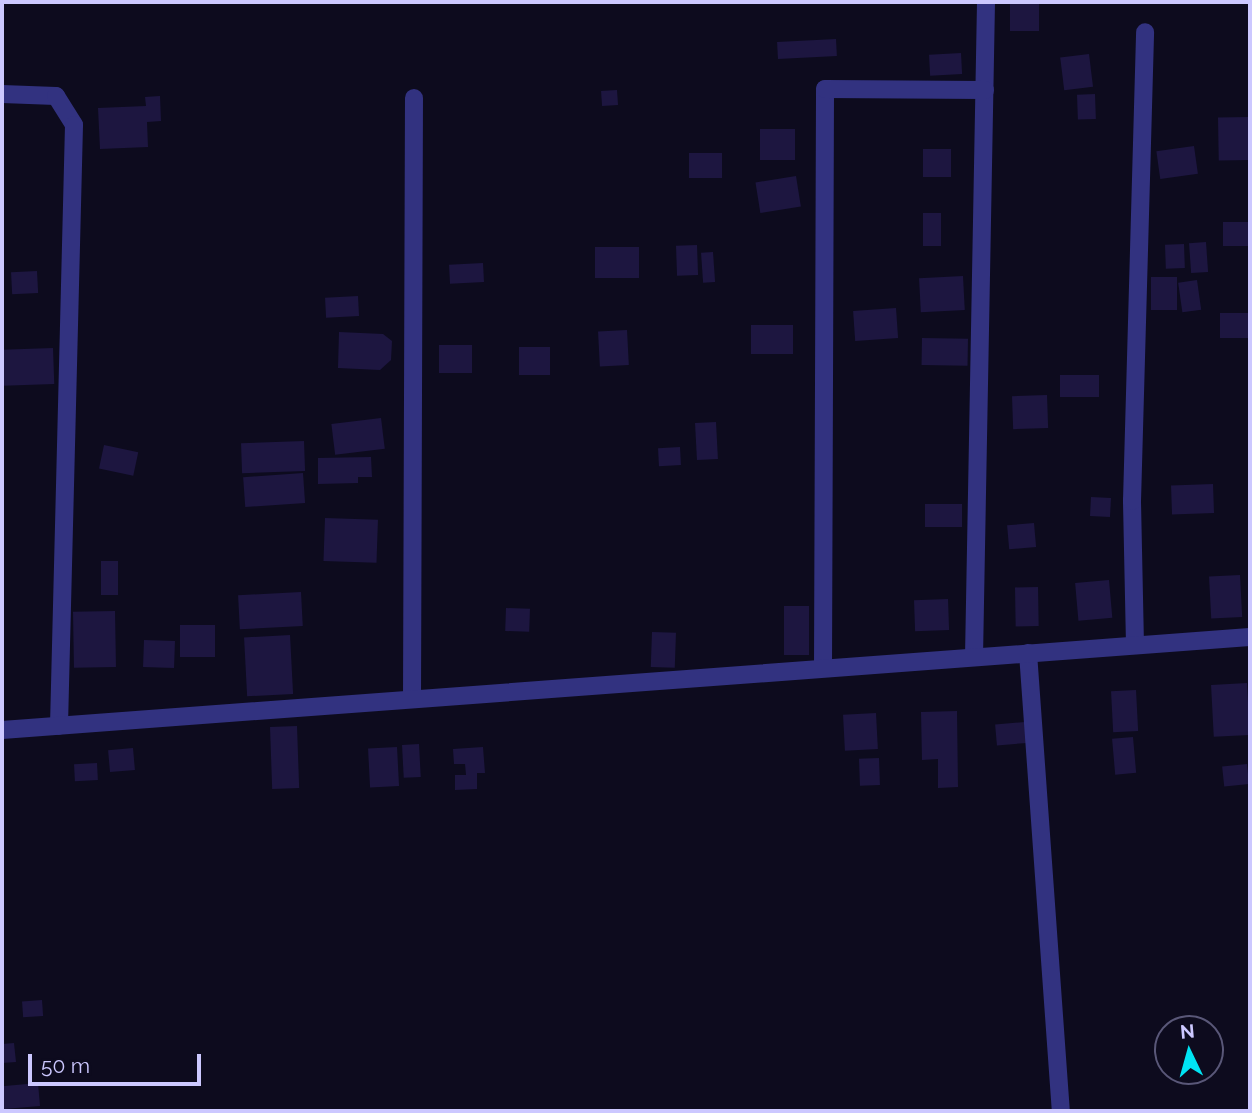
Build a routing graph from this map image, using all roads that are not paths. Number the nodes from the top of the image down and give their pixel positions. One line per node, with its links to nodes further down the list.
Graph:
1 (986, 2): 3 (street)
2 (1146, 32): 7 (street)
3 (985, 90): 9 (street); 10 (street)
4 (2, 94): 12 (street)
5 (414, 98): 11 (street)
6 (1250, 637): 7 (street)
7 (1135, 645): 8 (street)
8 (1028, 653): 9 (street); 14 (street)
9 (974, 657): 10 (street)
10 (823, 668): 11 (street)
11 (412, 699): 12 (street)
12 (59, 726): 13 (street)
13 (2, 730)
14 (1061, 1111)

